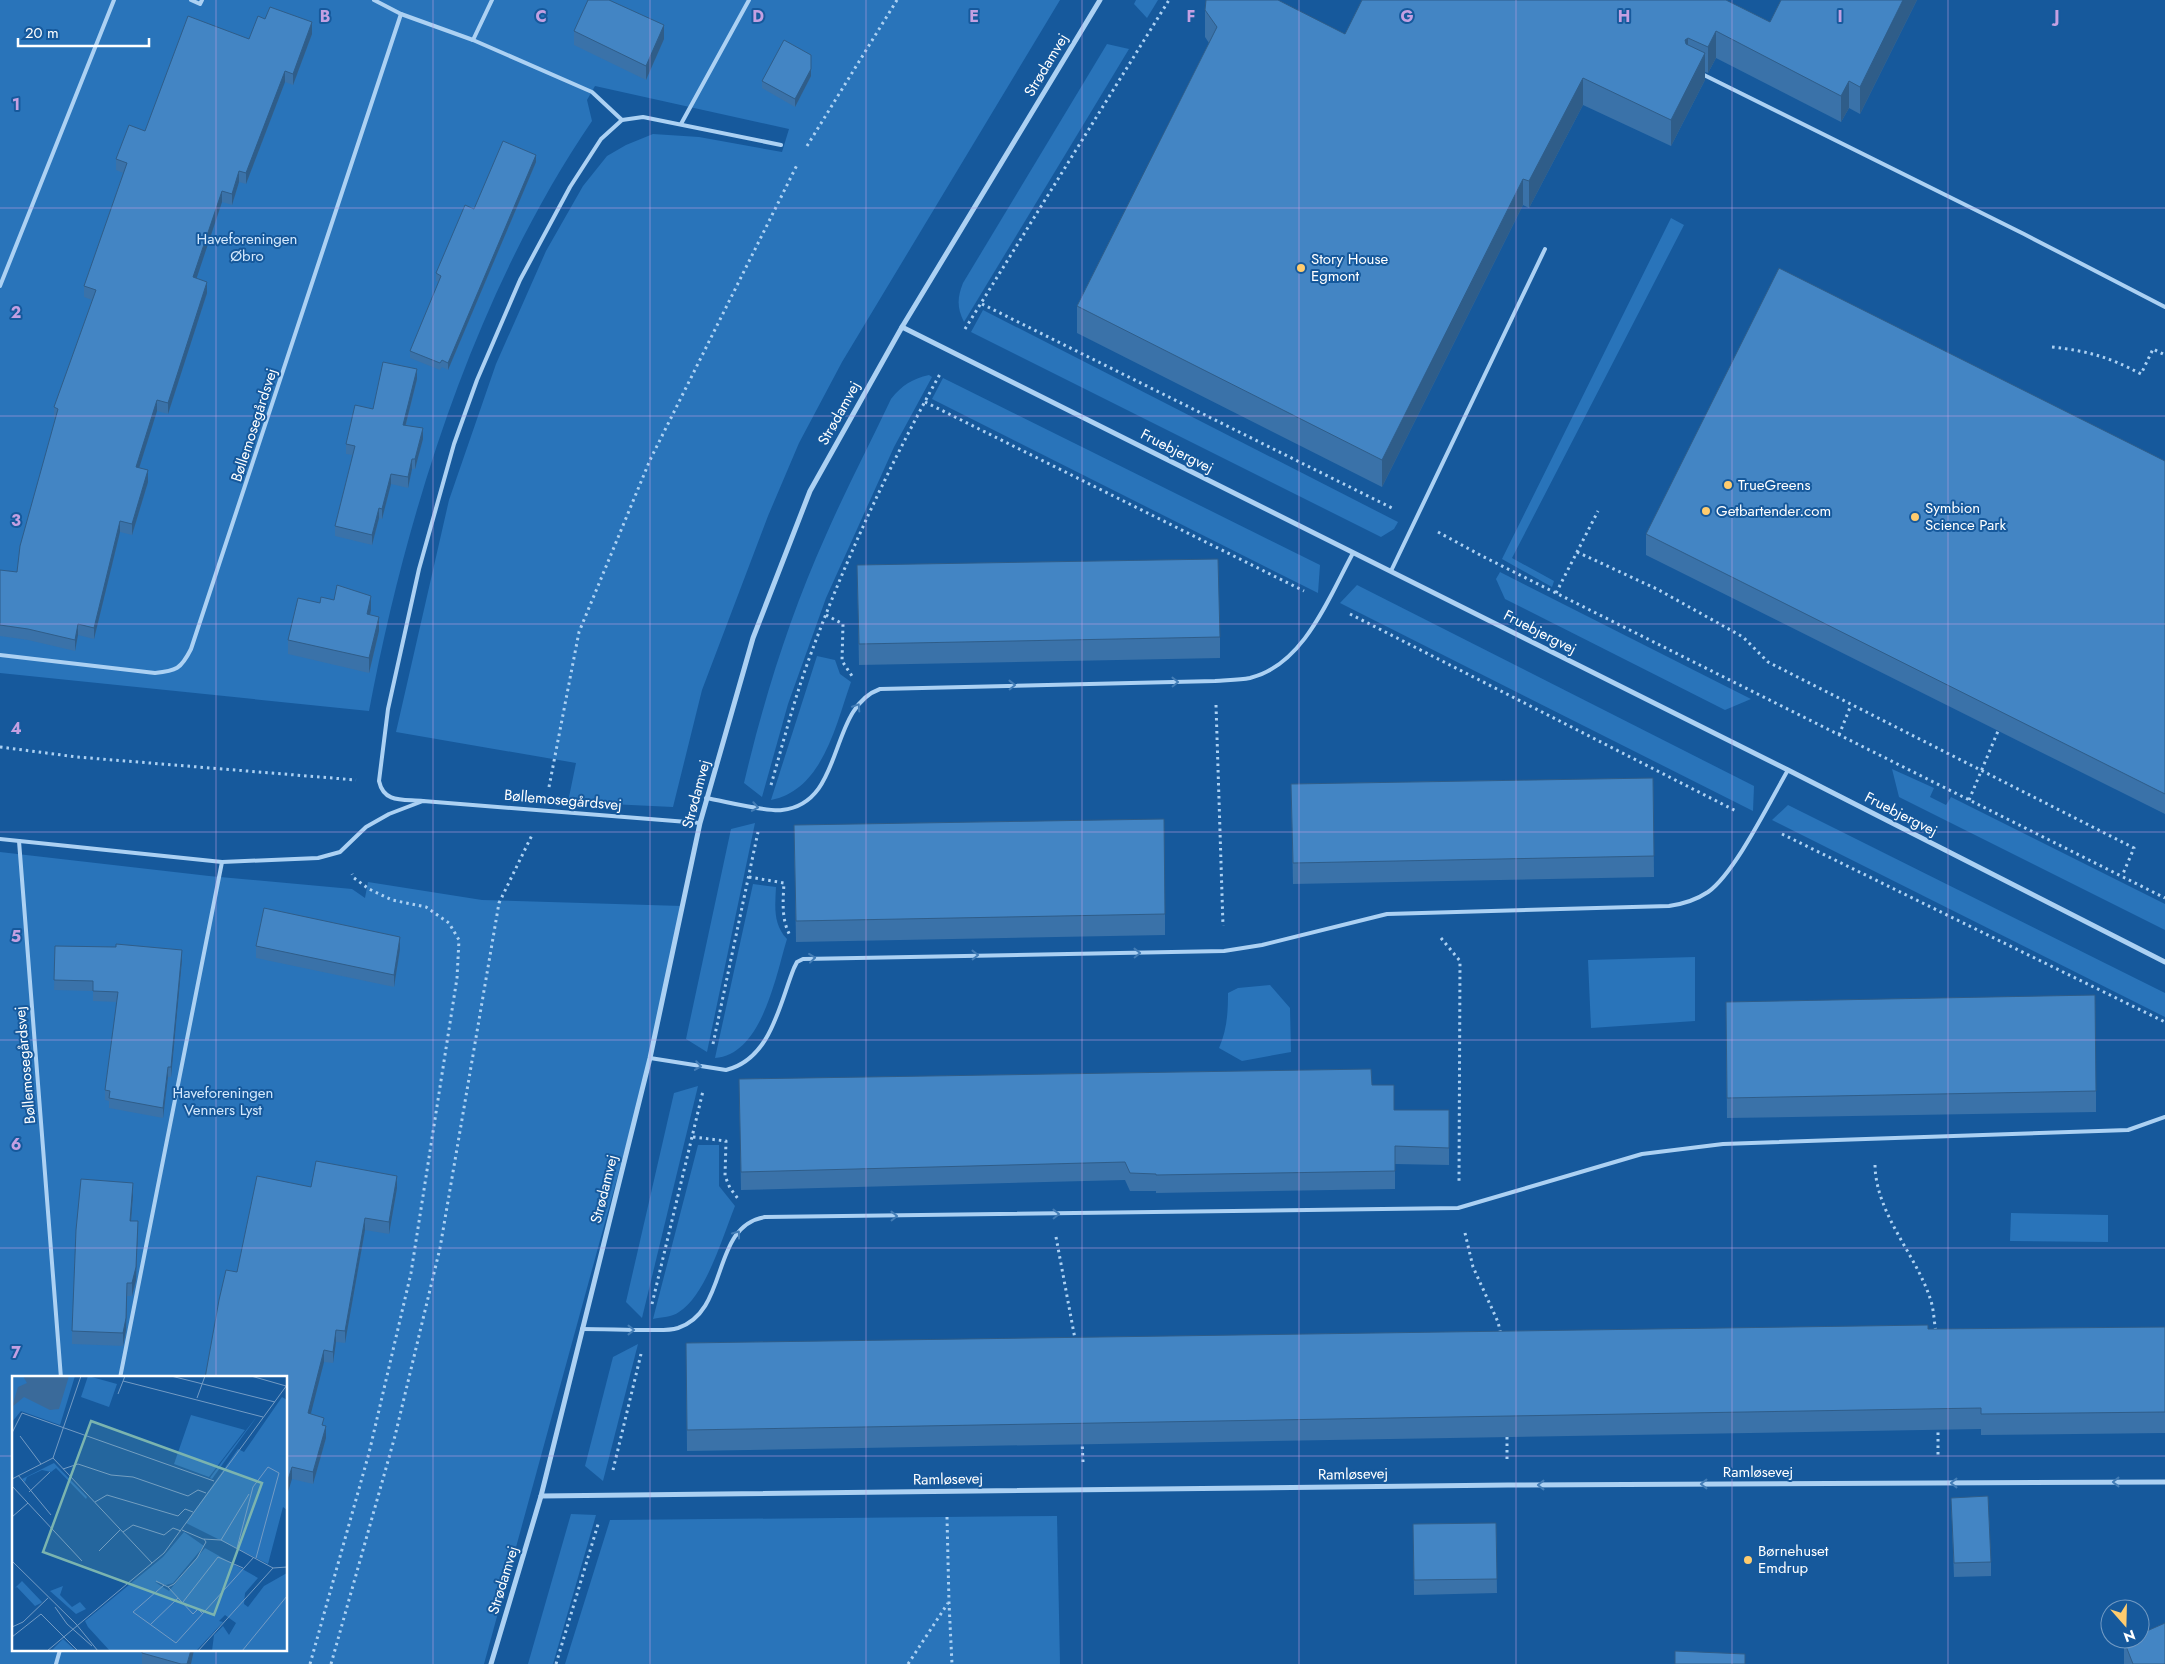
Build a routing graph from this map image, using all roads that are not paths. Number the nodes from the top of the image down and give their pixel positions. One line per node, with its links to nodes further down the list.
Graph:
1 (114, 0): 15 (lane)
2 (191, 0): 3 (lane)
3 (202, 0)
4 (374, 0): 8 (lane)
5 (492, 0): 9 (lane)
6 (749, 0): 12 (lane)
7 (1100, 0): 17 (street, Strødamvej)
8 (401, 14): 9 (lane); 20 (lane, Bøllemosegårdsvej)
9 (473, 40): 11 (lane)
10 (1698, 72): 16 (lane)
11 (622, 120): 12 (lane); 23 (lane, Bøllemosegårdsvej)
12 (681, 124): 13 (lane)
13 (782, 145)
14 (1545, 249): 19 (lane)
15 (0, 286)
16 (2165, 307)
17 (902, 327): 18 (street, Fruebjergvej); 22 (street, Strødamvej)
18 (1353, 553): 19 (street, Fruebjergvej); 22 (lane, one-way to 18)
19 (1391, 571): 21 (street, Fruebjergvej)
20 (0, 655)
21 (1788, 770): 28 (street, Fruebjergvej); 29 (lane, one-way to 21)
22 (706, 798): 24 (street, Strødamvej)
23 (423, 801): 24 (lane, Bøllemosegårdsvej); 27 (lane, Bøllemosegårdsvej)
24 (700, 823): 29 (street, Strødamvej)
25 (0, 839): 26 (lane, Bøllemosegårdsvej)
26 (19, 841): 27 (lane, Bøllemosegårdsvej); 32 (lane, Bøllemosegårdsvej)
27 (222, 862): 33 (lane)
28 (2165, 962)
29 (650, 1058): 31 (street, Strødamvej)
30 (2165, 1118): 31 (lane, one-way to 30)
31 (582, 1329): 35 (street, Strødamvej)
32 (61, 1376)
33 (120, 1376)
34 (2165, 1482): 35 (street, Ramløsevej, one-way to 35)
35 (541, 1496): 36 (street, Strødamvej)
36 (491, 1664)

